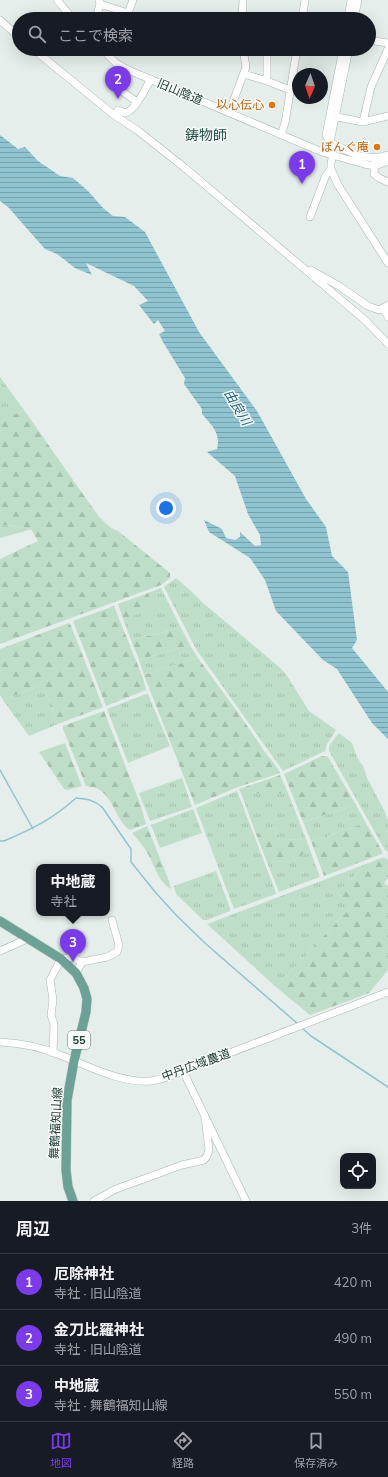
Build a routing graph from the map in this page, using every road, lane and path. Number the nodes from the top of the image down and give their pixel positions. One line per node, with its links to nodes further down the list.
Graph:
1 (57, 0): 8 (street)
2 (133, 0): 11 (street)
3 (243, 0): 12 (street)
4 (305, 0): 13 (street)
5 (351, 0): 14 (street)
6 (358, 0): 15 (street)
7 (100, 2): 9 (street); 10 (street)
8 (67, 12)
9 (98, 12)
10 (120, 12)
11 (129, 12)
12 (242, 12)
13 (303, 12)
14 (349, 12)
15 (355, 12)
16 (0, 20): 17 (street)
17 (12, 31)
18 (376, 41): 19 (street)
19 (388, 43)
20 (388, 49): 38 (street)
21 (42, 56): 35 (street)
22 (244, 56): 29 (street)
23 (267, 56): 31 (street)
24 (296, 56): 32 (street)
25 (342, 56): 36 (street)
26 (347, 56): 36 (street)
27 (110, 57): 28 (street, 旧山陰道)
28 (126, 69): 30 (street, 旧山陰道); 33 (street)
29 (244, 74): 31 (street); 34 (street)
30 (151, 79): 33 (street); 34 (street, 旧山陰道)
31 (267, 81): 32 (street)
32 (290, 90): 39 (street)
33 (137, 102): 35 (street)
34 (229, 113): 39 (street, 旧山陰道)
35 (114, 115): 50 (street)
36 (332, 116): 38 (street); 40 (street)
37 (388, 116): 38 (street)
38 (363, 122)
39 (281, 135): 41 (street, 旧山陰道)
40 (330, 142): 41 (street); 43 (street)
41 (333, 155): 45 (street, 旧山陰道); 46 (street)
42 (388, 155): 43 (street)
43 (374, 158): 45 (street)
44 (388, 161): 45 (street)
45 (375, 166): 47 (street)
46 (331, 169): 48 (street); 49 (street)
47 (388, 182)
48 (310, 217)
49 (388, 263)
50 (300, 265): 51 (street); 53 (street)
51 (386, 307): 52 (street)
52 (388, 317)
53 (388, 344)
54 (112, 920): 59 (street)
55 (0, 921): 56 (main road, 舞鶴福知山線 / 55)
56 (27, 939): 57 (street); 58 (main road, 舞鶴福知山線 / 55)
57 (0, 951)
58 (61, 959): 59 (street); 60 (main road, 舞鶴福知山線 / 55); 63 (street)
59 (82, 962): 60 (street)
60 (76, 973): 64 (main road, 舞鶴福知山線 / 55)
61 (388, 992): 65 (street, 中丹広域農道)
62 (0, 1042): 63 (street, 中丹広域農道)
63 (53, 1053): 64 (street, 中丹広域農道)
64 (74, 1061): 65 (street, 中丹広域農道); 67 (main road, 舞鶴福知山線 / 55)
65 (186, 1070): 66 (street)
66 (205, 1116): 68 (street); 69 (street)
67 (73, 1201)
68 (94, 1201)
69 (246, 1201)

